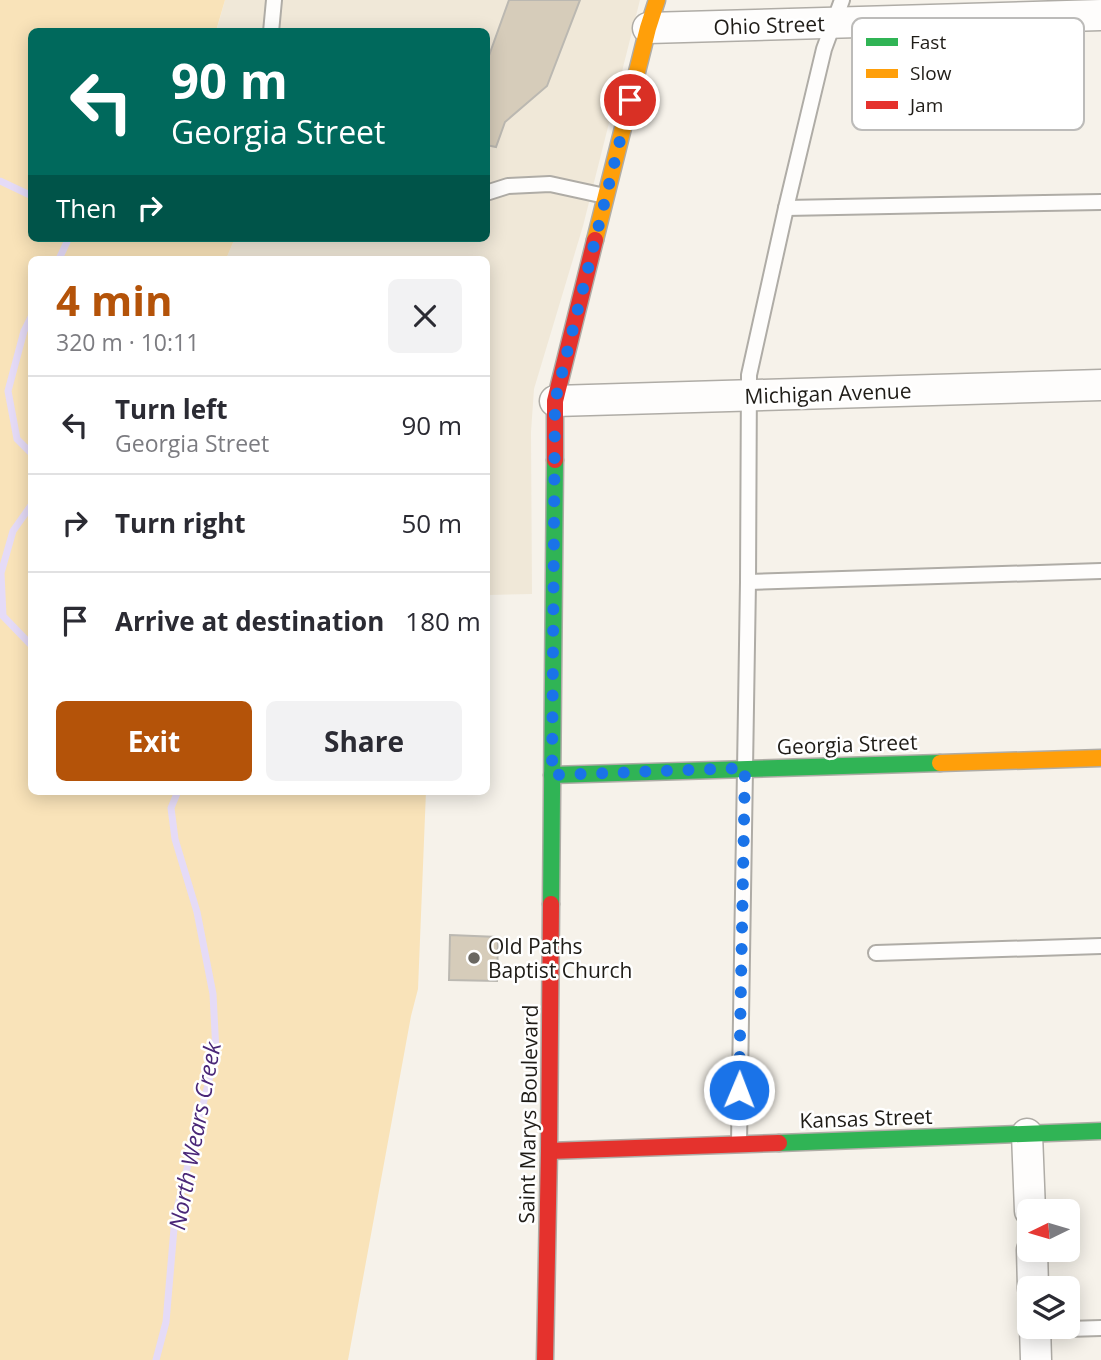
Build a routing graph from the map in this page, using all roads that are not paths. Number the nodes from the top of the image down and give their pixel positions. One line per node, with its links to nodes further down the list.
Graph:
1 (274, 0): 5 (lane)
2 (657, 0): 6 (street, Saint Marys Boulevard)
3 (838, 12): 4 (street, Ohio Street); 6 (street, Ohio Street); 10 (lane)
4 (1101, 15)
5 (271, 28)
6 (648, 28): 8 (street, Saint Marys Boulevard)
7 (490, 192): 8 (lane)
8 (606, 196): 13 (street, Saint Marys Boulevard)
9 (1101, 202): 10 (lane)
10 (786, 208): 12 (lane)
11 (1101, 385): 12 (street, Michigan Avenue)
12 (750, 395): 13 (street, Michigan Avenue); 15 (lane)
13 (555, 401): 18 (street, Saint Marys Boulevard)
14 (1101, 571): 15 (lane)
15 (748, 582): 17 (lane)
16 (1101, 758): 17 (street, Georgia Street)
17 (745, 768): 18 (street, Georgia Street); 23 (lane)
18 (552, 775): 24 (street, Saint Marys Boulevard)
19 (1101, 946): 20 (lane)
20 (876, 953)
21 (1101, 1131): 22 (street, Kansas Street)
22 (1027, 1134): 23 (street, Kansas Street); 25 (street)
23 (738, 1144): 24 (street, Kansas Street)
24 (549, 1151): 29 (street, Saint Marys Boulevard)
25 (1030, 1199)
26 (1080, 1328): 27 (lane)
27 (1101, 1328)
28 (1035, 1339): 30 (street)
29 (545, 1360)
30 (1036, 1360)

